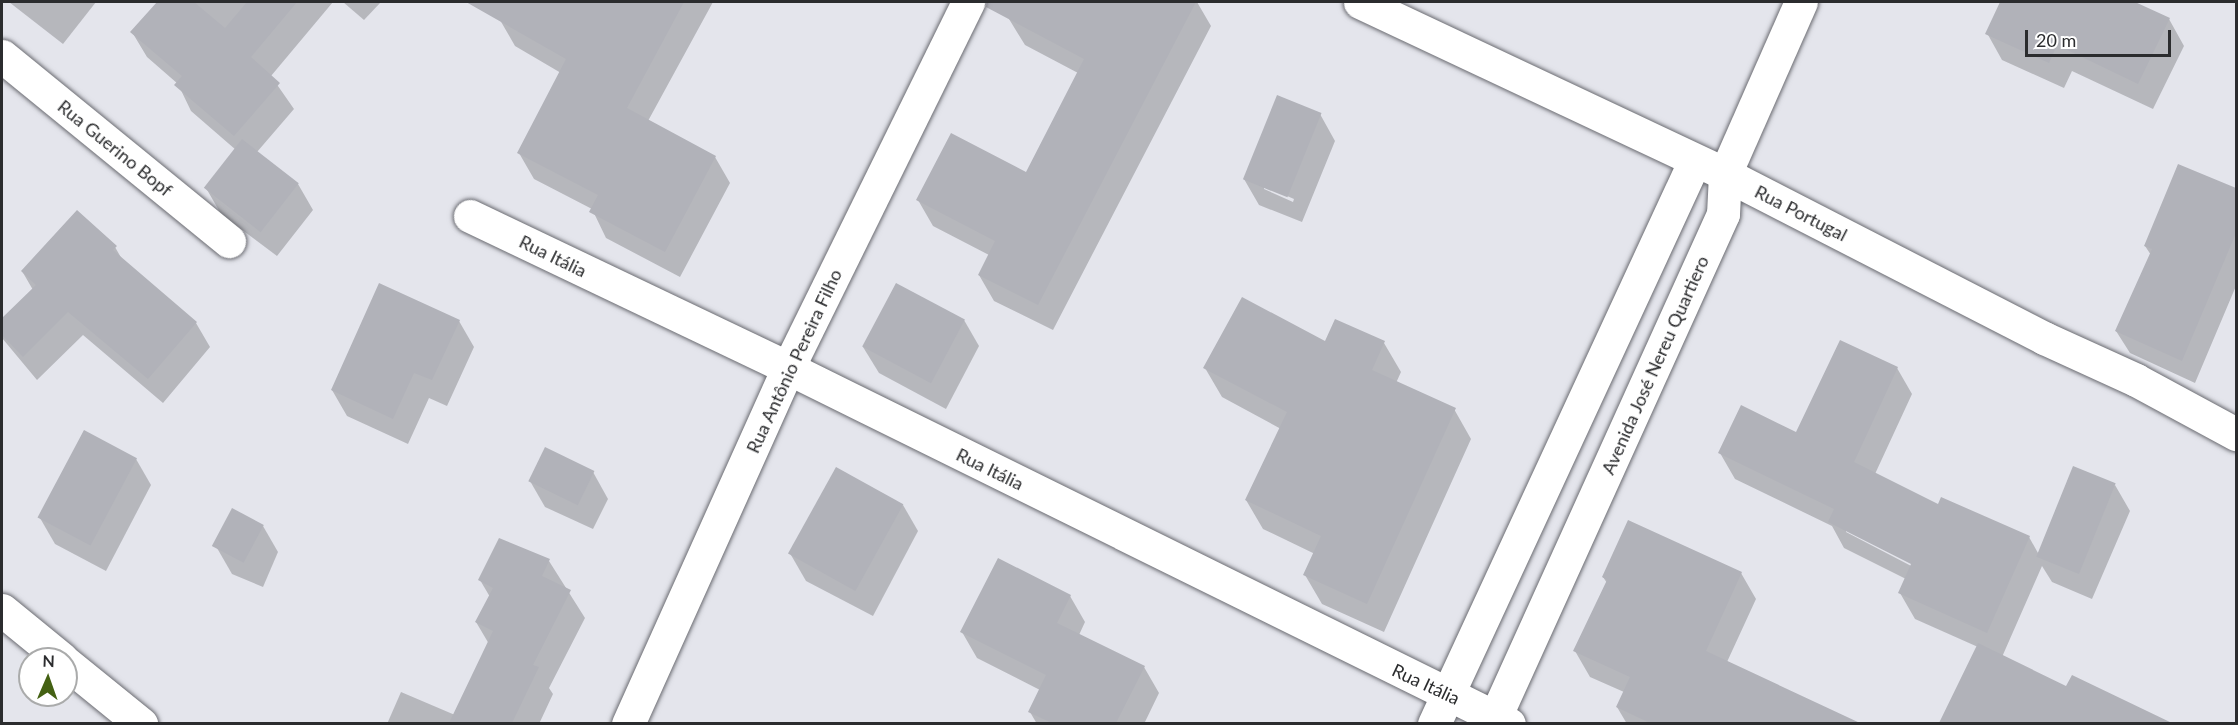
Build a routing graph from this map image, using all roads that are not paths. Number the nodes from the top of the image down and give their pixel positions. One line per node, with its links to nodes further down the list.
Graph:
1 (968, 2): 9 (street, Rua Antônio Pereira Filho)
2 (1360, 2): 5 (street, Rua Portugal)
3 (1801, 2): 6 (street, Avenida José Nereu Quartiero)
4 (2, 56): 8 (street, Rua Guerino Bopf)
5 (1695, 160): 6 (street, Rua Portugal); 14 (street)
6 (1725, 174): 10 (street, Rua Portugal); 15 (street, Avenida José Nereu Quartiero)
7 (470, 216): 9 (street, Rua Itália)
8 (229, 241)
9 (789, 368): 14 (street, Rua Itália); 17 (street, Rua Antônio Pereira Filho)
10 (2236, 434)
11 (2, 610): 12 (street)
12 (47, 647)
13 (78, 673): 16 (street)
14 (1441, 709): 15 (street, Rua Itália)
15 (1498, 721)
16 (141, 723)
17 (628, 723)

